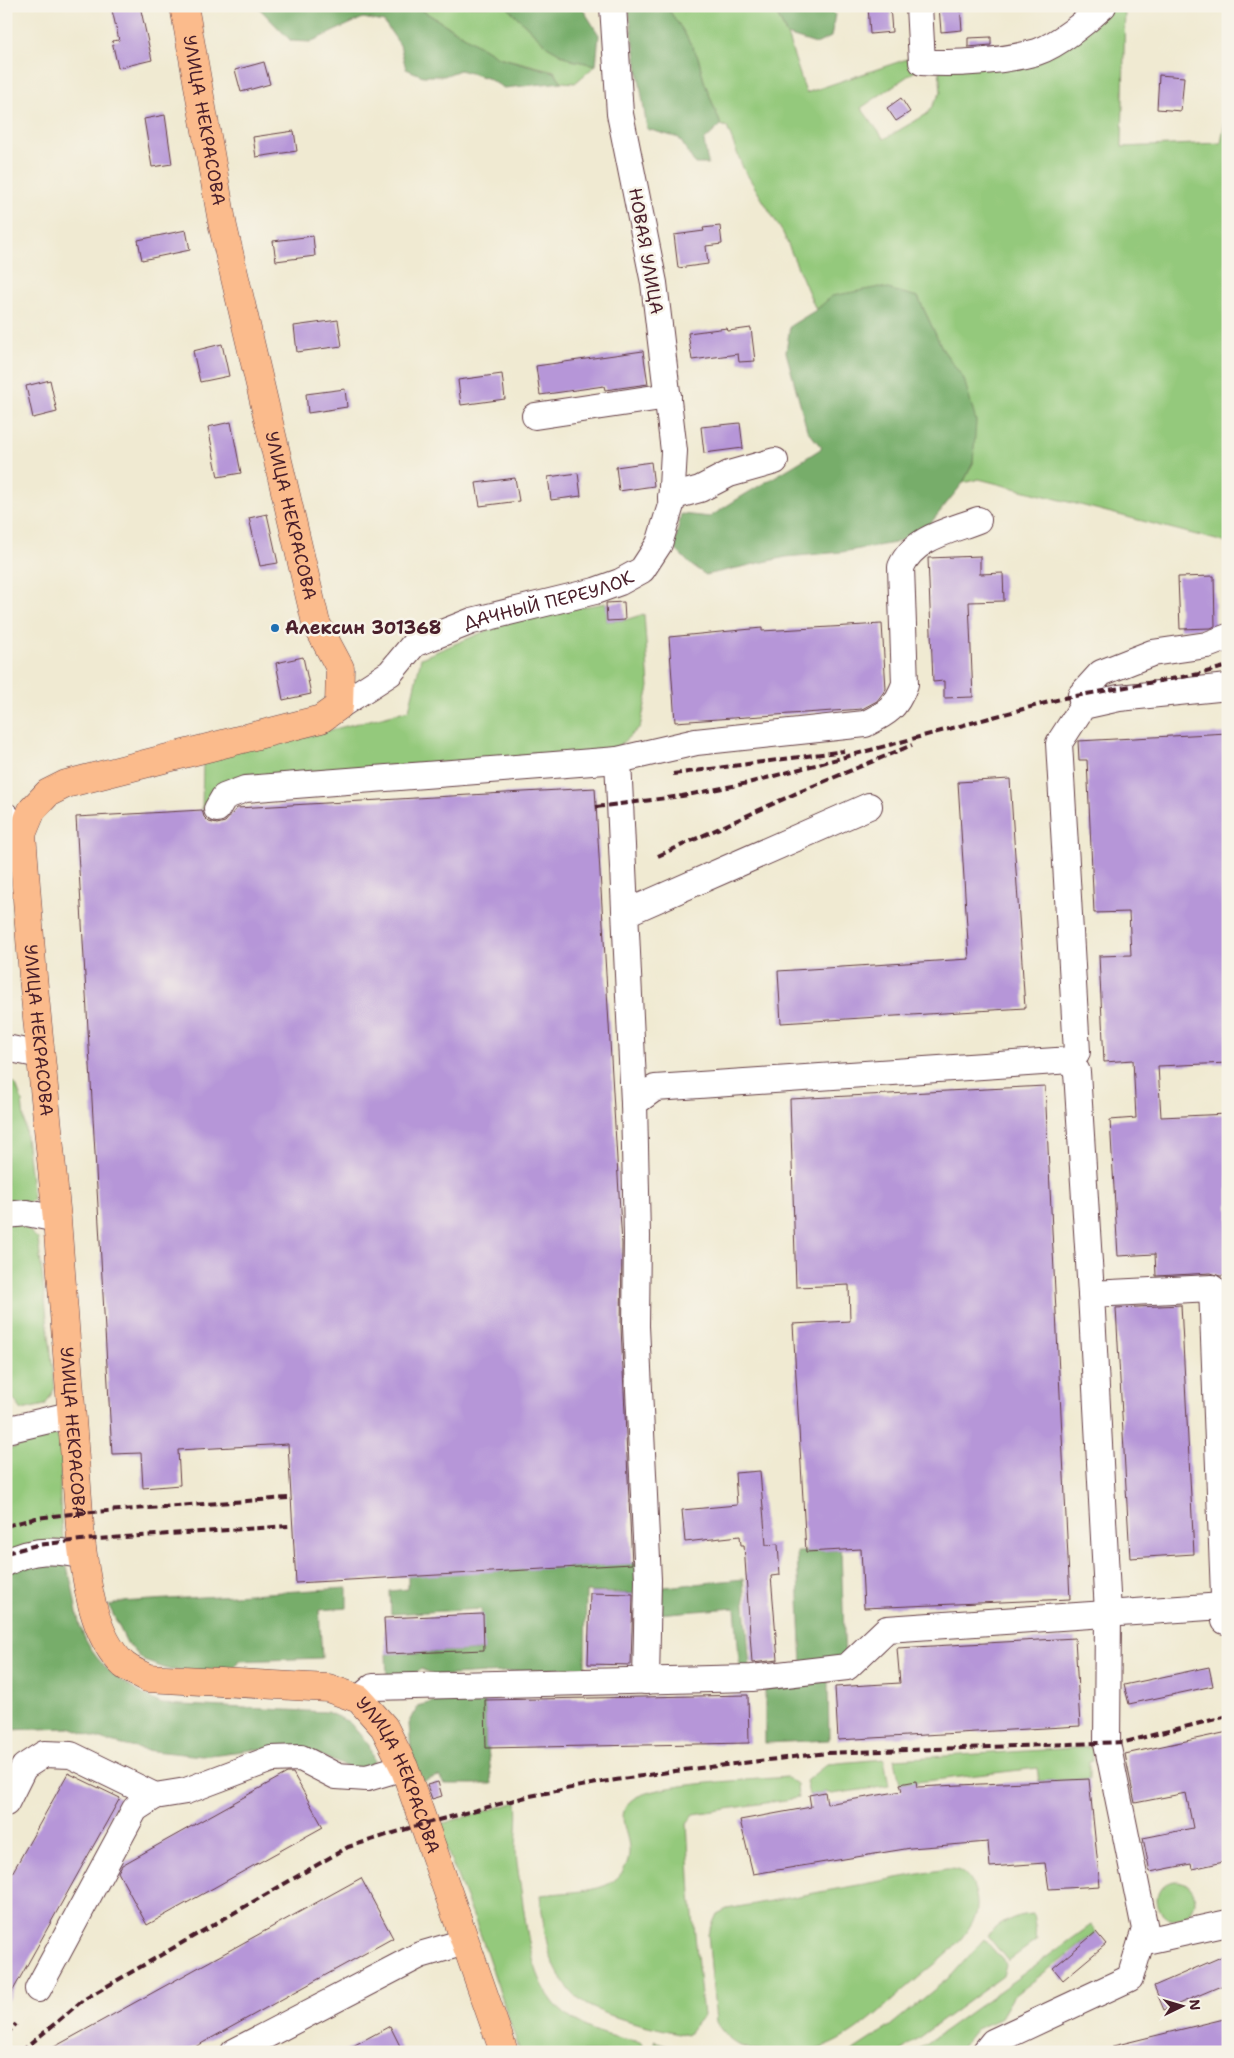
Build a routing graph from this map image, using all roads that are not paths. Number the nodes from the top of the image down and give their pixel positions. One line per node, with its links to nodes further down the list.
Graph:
1 (184, 6): 12 (main road, УЛИЦА НЕКРАСОВА)
2 (613, 6): 5 (street, НОВАЯ УЛИЦА)
3 (919, 6): 4 (street)
4 (1103, 6)
5 (668, 396): 6 (street); 8 (street, НОВАЯ УЛИЦА)
6 (535, 416)
7 (774, 461): 8 (street)
8 (671, 497): 12 (street, ДАЧНЫЙ ПЕРЕУЛОК)
9 (978, 520): 14 (street)
10 (1228, 637): 13 (street)
11 (1228, 687): 13 (street)
12 (339, 706): 17 (main road, УЛИЦА НЕКРАСОВА)
13 (1083, 706): 21 (street)
14 (618, 760): 16 (street); 18 (street)
15 (869, 806): 18 (street)
16 (217, 809)
17 (14, 825): 20 (main road, УЛИЦА НЕКРАСОВА)
18 (626, 913): 22 (street)
19 (6, 1048): 20 (street)
20 (41, 1055): 24 (main road, УЛИЦА НЕКРАСОВА)
21 (1071, 1060): 22 (street); 26 (street)
22 (634, 1103): 33 (street)
23 (6, 1215): 24 (street)
24 (57, 1219): 27 (main road, УЛИЦА НЕКРАСОВА)
25 (1220, 1288): 26 (street); 32 (street)
26 (1092, 1294): 31 (street)
27 (70, 1415): 28 (street); 29 (main road, УЛИЦА НЕКРАСОВА)
28 (6, 1430)
29 (83, 1556): 30 (street); 34 (main road, УЛИЦА НЕКРАСОВА)
30 (6, 1563)
31 (1108, 1613): 32 (street); 33 (street); 40 (street)
32 (1226, 1613)
33 (646, 1681): 34 (street)
34 (359, 1699): 35 (main road, УЛИЦА НЕКРАСОВА)
35 (404, 1767): 36 (street); 39 (main road, УЛИЦА НЕКРАСОВА)
36 (155, 1796): 37 (street); 41 (street)
37 (6, 1803)
38 (1228, 1923): 40 (street)
39 (465, 1942): 42 (street); 43 (main road, УЛИЦА НЕКРАСОВА)
40 (1141, 1942): 44 (street)
41 (38, 1989)
42 (234, 2052)
43 (504, 2052)
44 (985, 2052)

